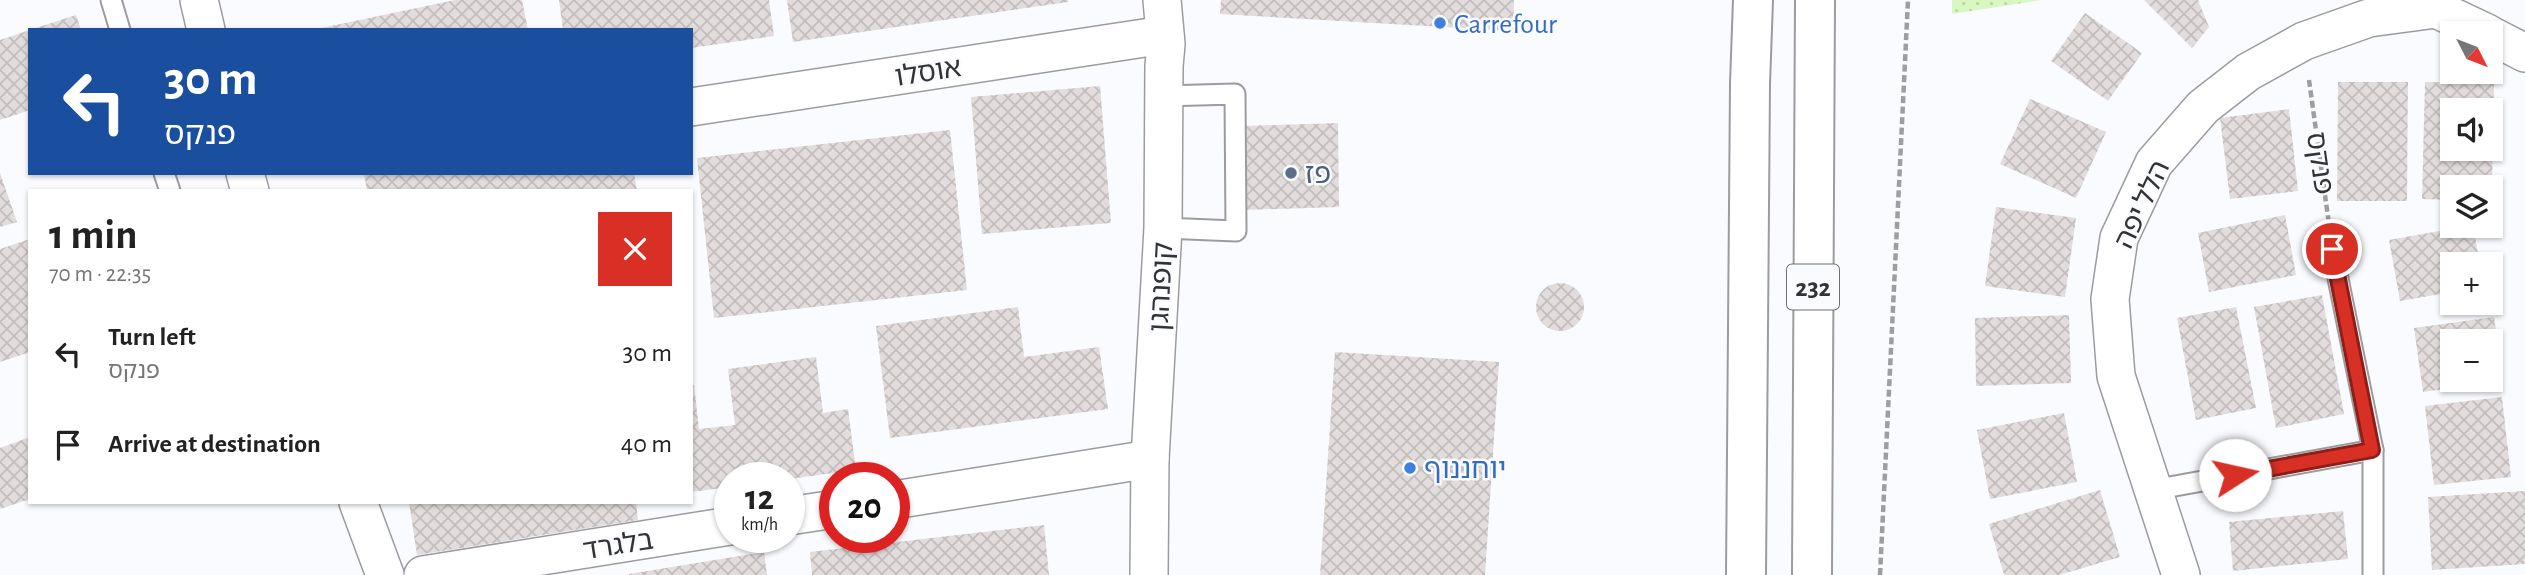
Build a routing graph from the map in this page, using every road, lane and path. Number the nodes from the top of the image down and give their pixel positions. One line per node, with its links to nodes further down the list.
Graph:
1 (111, 0): 10 (lane)
2 (199, 0): 11 (street)
3 (1742, 0): 15 (main road)
4 (1753, 0): 15 (main road, 232)
5 (1815, 0): 30 (main road, 232)
6 (1908, 0): 31 (path)
7 (2435, 5): 9 (street, הלל יפה); 12 (street, הלל יפה)
8 (1163, 17): 16 (street, קופנהגן); 17 (street, אוסלו)
9 (2464, 21)
10 (119, 28)
11 (206, 28)
12 (2304, 41): 19 (path, פנקס); 22 (street, הלל יפה)
13 (2503, 42): 14 (street, הלל יפה)
14 (2525, 53)
15 (1750, 84): 29 (main road, 232)
16 (1163, 96): 18 (street, קופנהגן); 18 (lane)
17 (693, 107)
18 (1163, 228): 21 (street, קופנהגן)
19 (2332, 249): 20 (lane)
20 (2372, 450): 22 (lane); 33 (lane)
21 (1150, 458): 23 (street); 28 (street, קופנהגן)
22 (2153, 490): 32 (street, הלל יפה)
23 (910, 497)
24 (359, 504): 26 (street)
25 (714, 529): 27 (street, בלגרד)
26 (385, 575)
27 (423, 575)
28 (1149, 575)
29 (1746, 575)
30 (1812, 575)
31 (1880, 575)
32 (2181, 575)
33 (2373, 575)

